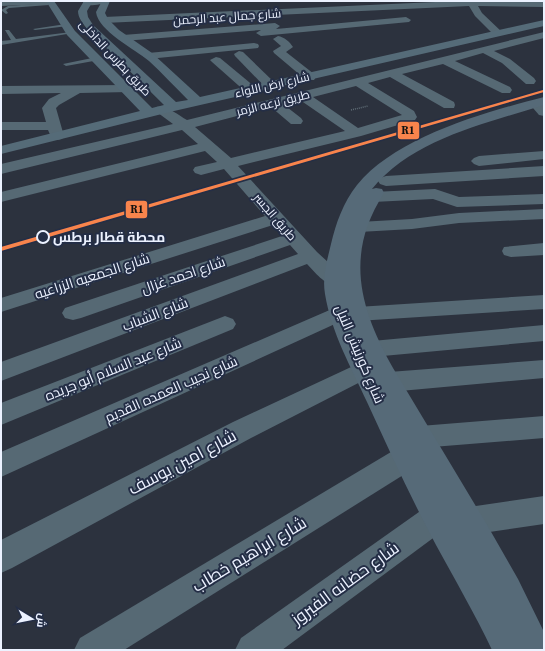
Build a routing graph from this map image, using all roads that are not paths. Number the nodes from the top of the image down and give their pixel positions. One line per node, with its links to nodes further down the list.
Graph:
1 (331, 1): 9 (street)
2 (410, 1): 11 (street)
3 (50, 2): 5 (street); 10 (lane); 16 (street, طريق بطرس الداخلى)
4 (88, 2): 9 (street); 53 (street)
5 (1, 3)
6 (544, 4): 7 (street)
7 (474, 7): 8 (street); 11 (street); 12 (street); 18 (street); 20 (street, شارع جمال عبد الرحمن)
8 (544, 8)
9 (104, 12): 11 (street); 20 (street)
10 (6, 13)
11 (248, 13)
12 (464, 16)
13 (413, 20): 24 (street)
14 (544, 23): 18 (street, شارع ارض اللواء)
15 (35, 29): 16 (lane)
16 (69, 29): 22 (lane); 29 (street, طريق بطرس الداخلى)
17 (7, 30): 22 (lane)
18 (498, 33): 38 (street, شارع ارض اللواء)
19 (544, 35): 26 (street, طريق ترعه الزمر)
20 (123, 38): 24 (street)
21 (278, 39): 38 (street)
22 (15, 41): 23 (lane)
23 (1, 43)
24 (132, 44): 28 (street)
25 (254, 46): 28 (street)
26 (485, 50): 31 (street, طريق ترعه الزمر); 40 (street)
27 (239, 54): 42 (street)
28 (148, 56): 49 (street)
29 (98, 59): 32 (lane); 36 (street, طريق بطرس الداخلى)
30 (216, 60): 46 (street)
31 (445, 60): 37 (street, طريق ترعه الزمر); 47 (street)
32 (66, 64)
33 (58, 74): 34 (street)
34 (74, 74)
35 (97, 74): 36 (street)
36 (113, 74): 44 (street, طريق بطرس الداخلى)
37 (392, 74): 41 (street, طريق ترعه الزمر); 51 (street)
38 (310, 77): 39 (street, شارع ارض اللواء)
39 (294, 80): 42 (street, شارع ارض اللواء); 48 (street)
40 (530, 81)
41 (358, 82): 48 (street, طريق ترعه الزمر); 58 (street)
42 (271, 86): 46 (street, شارع ارض اللواء)
43 (77, 89): 44 (street); 45 (street); 57 (street)
44 (126, 89): 53 (street, طريق بطرس الداخلى)
45 (1, 90)
46 (251, 90): 49 (street, شارع ارض اللواء)
47 (506, 90)
48 (308, 94): 50 (street, طريق ترعه الزمر); 58 (street)
49 (198, 102): 53 (street, شارع ارض اللواء)
50 (274, 103): 54 (street); 55 (street, طريق ترعه الزمر)
51 (450, 105)
52 (543, 107): 66 (main road, شارع كورنيش النيل); 76 (main road, شارع كورنيش النيل)
53 (161, 110): 55 (street, طريق الجسر); 57 (street, شارع ارض اللواء)
54 (296, 121)
55 (185, 125): 59 (street, طريق الجسر); 63 (street, طريق ترعه الزمر)
56 (1, 126): 57 (street)
57 (56, 131): 60 (street, شارع ارض اللواء)
58 (356, 133): 62 (street)
59 (208, 146): 62 (street, طريق الجسر); 67 (street)
60 (5, 149)
61 (544, 155): 66 (street)
62 (226, 163): 64 (street); 70 (street, طريق الجسر)
63 (1, 169)
64 (201, 170)
65 (544, 172): 66 (street)
66 (388, 182): 68 (street); 71 (main road, شارع كورنيش النيل)
67 (1, 197)
68 (544, 199)
69 (544, 214): 71 (street)
70 (275, 218): 72 (street, طريق الجسر); 78 (street, شارع الجمعيه الزراعيه)
71 (359, 227): 80 (main road, شارع كورنيش النيل)
72 (293, 238): 75 (street, طريق الجسر); 79 (street, شارع احمد غزال)
73 (544, 249): 74 (street)
74 (511, 251)
75 (310, 256): 76 (street, طريق الجسر); 85 (street, شارع الشباب)
76 (334, 279): 80 (main road, شارع كورنيش النيل)
77 (544, 302): 80 (street)
78 (1, 304)
79 (73, 313)
80 (348, 314): 83 (main road, شارع كورنيش النيل); 90 (street, شارع نجيب العمده القديم)
81 (225, 324): 87 (street, شارع عبد السلام أبو جريده)
82 (544, 333): 83 (street)
83 (368, 359): 86 (main road, شارع كورنيش النيل); 89 (main road, شارع كورنيش النيل); 94 (street, شارع امين يوسف)
84 (544, 369): 86 (street)
85 (1, 372)
86 (389, 382): 89 (main road, شارع كورنيش النيل)
87 (1, 414)
88 (544, 428): 89 (street)
89 (413, 447): 92 (main road, شارع كورنيش النيل); 93 (main road, شارع كورنيش النيل); 96 (street, شارع ابراهيم خطاب)
90 (1, 465)
91 (544, 510): 93 (street)
92 (437, 517): 95 (main road, شارع كورنيش النيل); 97 (street, شارع حضانه الفيروز)
93 (469, 521): 95 (main road, شارع كورنيش النيل)
94 (1, 557)
95 (512, 648)
96 (92, 650)
97 (253, 650)

